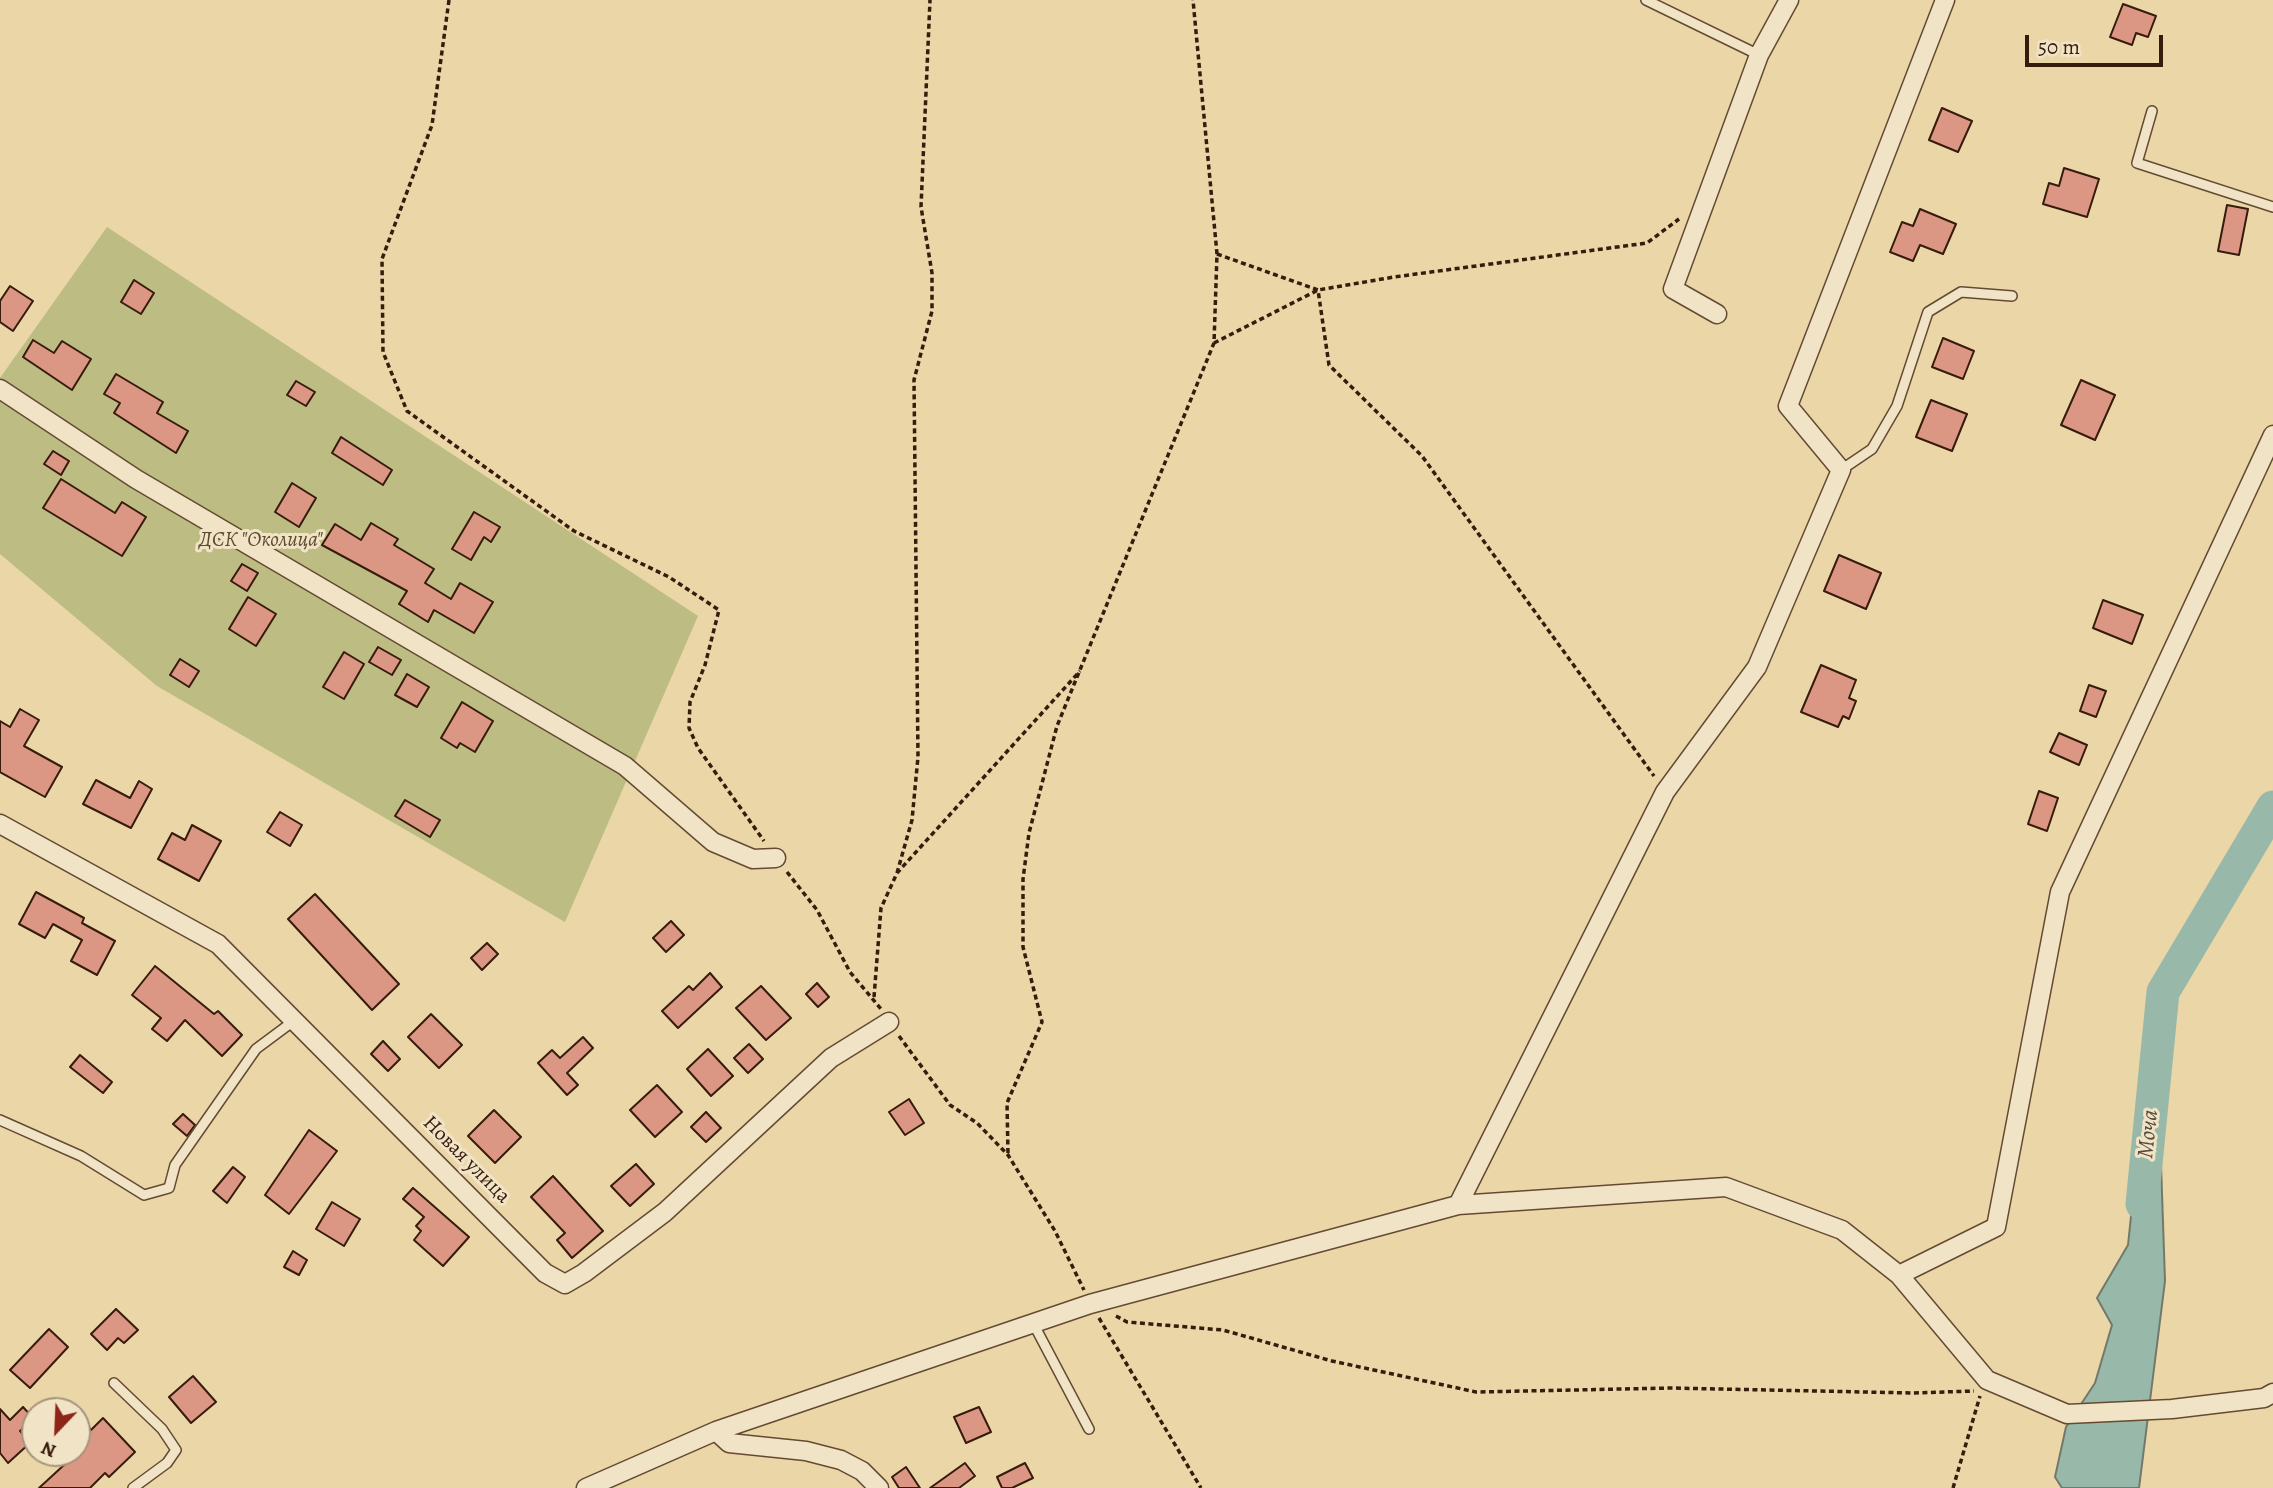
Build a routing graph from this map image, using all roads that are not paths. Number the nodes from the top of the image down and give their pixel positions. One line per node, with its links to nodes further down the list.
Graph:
1 (1646, 0): 4 (lane)
2 (1789, 0): 4 (street)
3 (1945, 0): 11 (street)
4 (1759, 55): 8 (street)
5 (2152, 111): 6 (lane)
6 (2273, 207)
7 (2012, 296): 11 (lane)
8 (1717, 314)
9 (0, 388): 13 (street)
10 (2273, 435): 18 (street)
11 (1841, 470): 17 (street)
12 (0, 824): 14 (street, Новая улица)
13 (776, 858)
14 (295, 1020): 15 (street, Новая улица); 16 (lane)
15 (889, 1022)
16 (0, 1120)
17 (1458, 1205): 18 (street); 19 (street)
18 (1899, 1275): 21 (street)
19 (1032, 1323): 22 (lane); 23 (street)
20 (114, 1383): 24 (lane)
21 (2273, 1393)
22 (1089, 1429)
23 (716, 1431): 25 (street); 26 (street)
24 (133, 1488)
25 (586, 1488)
26 (879, 1488)

